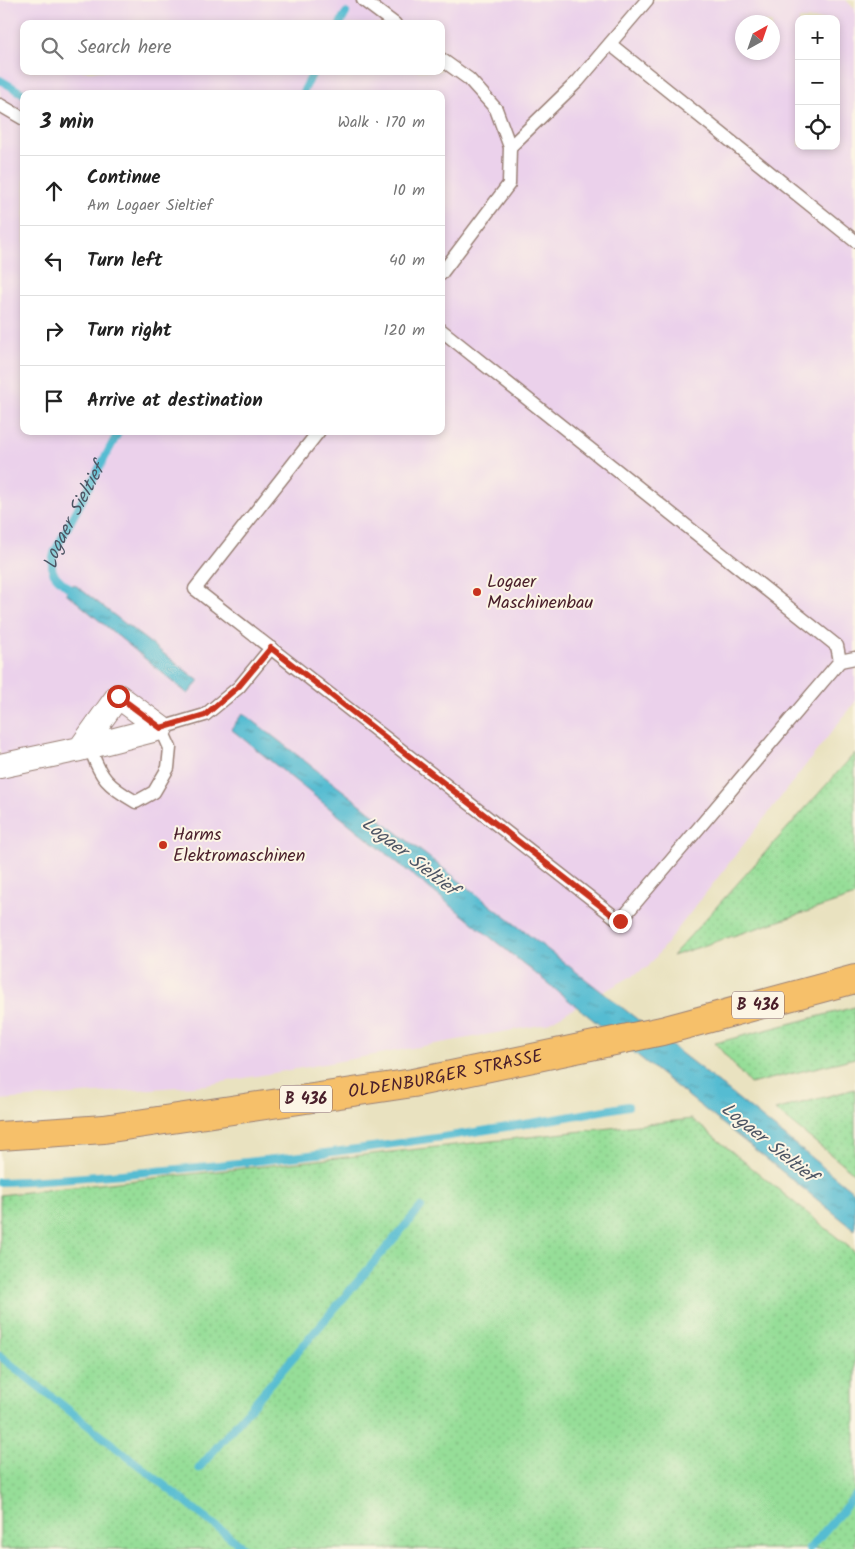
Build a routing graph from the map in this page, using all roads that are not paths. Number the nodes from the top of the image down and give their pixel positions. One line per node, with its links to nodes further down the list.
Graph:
1 (363, 0): 3 (lane)
2 (647, 0): 4 (lane)
3 (390, 20)
4 (610, 44): 8 (lane); 9 (lane)
5 (445, 62): 8 (lane)
6 (0, 105): 7 (lane)
7 (20, 117)
8 (510, 148): 10 (lane)
9 (855, 241)
10 (445, 269)
11 (445, 333): 15 (lane)
12 (315, 435): 13 (lane)
13 (271, 648): 15 (lane); 16 (lane)
14 (855, 658): 15 (lane)
15 (840, 661)
16 (161, 728): 17 (street); 17 (street); 17 (lane)
17 (85, 748): 18 (street)
18 (0, 766)
19 (855, 980): 20 (main road, OLDENBURGER STRASSE / B 436)
20 (0, 1136)

